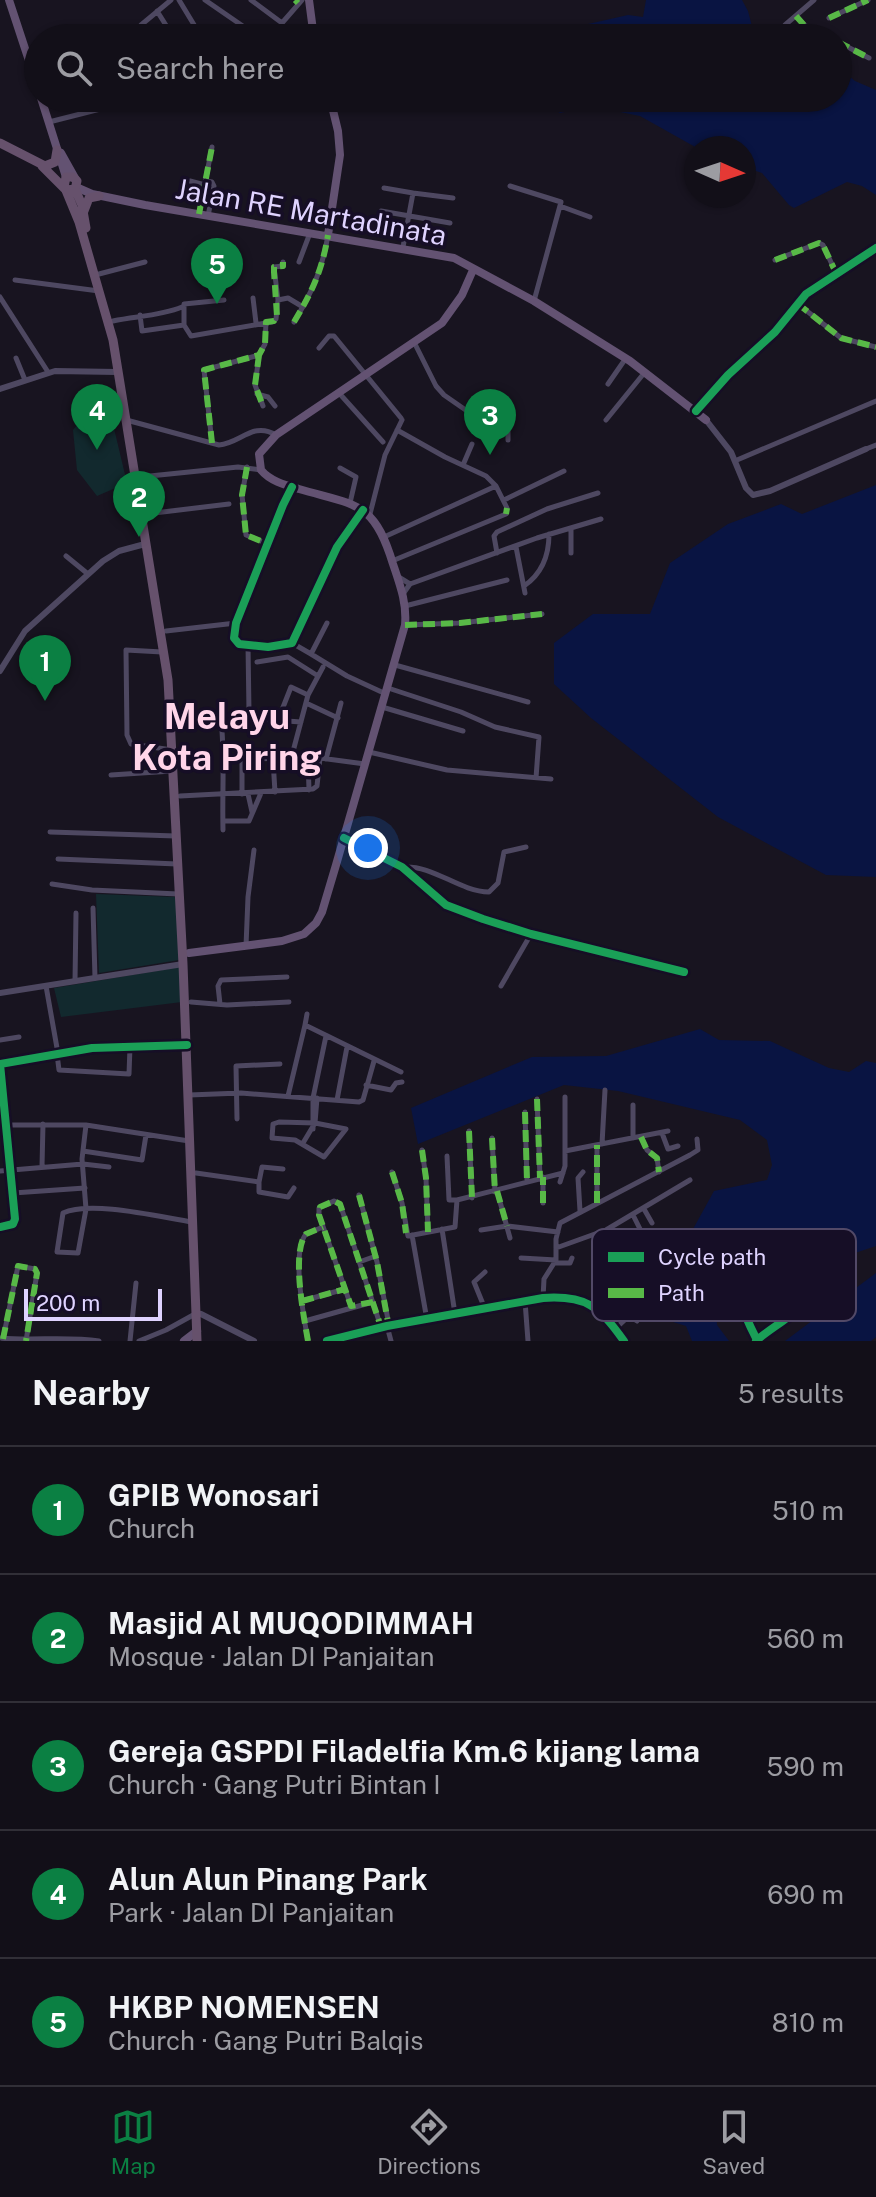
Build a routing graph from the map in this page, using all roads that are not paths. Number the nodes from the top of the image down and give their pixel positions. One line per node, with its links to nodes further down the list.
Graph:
1 (9, 0): 20 (main road)
2 (171, 0): 10 (street)
3 (179, 0): 15 (street)
4 (205, 0): 16 (street)
5 (251, 0): 9 (street)
6 (309, 0): 17 (main road)
7 (814, 0): 11 (street)
8 (868, 0): 12 (street)
9 (298, 1)
10 (157, 11): 13 (street); 14 (street)
11 (796, 16): 18 (street); 19 (street)
12 (829, 18)
13 (142, 24)
14 (165, 24)
15 (194, 24)
16 (240, 24)
17 (312, 24)
18 (786, 24)
19 (803, 24)
20 (24, 46)
21 (852, 49): 22 (street)
22 (869, 58)
23 (46, 112): 26 (main road)
24 (94, 112): 26 (street)
25 (333, 112): 47 (main road)
26 (50, 126): 29 (main road); 30 (main road)
27 (0, 143): 30 (highway)
28 (212, 147): 32 (street)
29 (58, 156): 30 (main road); 30 (highway)
30 (63, 179): 36 (main road, Jalan RE Martadinata); 38 (main road, Jalan RE Martadinata); 44 (highway); 44 (highway)
31 (190, 181): 32 (street)
32 (205, 183): 41 (street)
33 (510, 186): 39 (street)
34 (384, 188): 35 (street)
35 (413, 193): 37 (street); 42 (street)
36 (99, 196): 38 (main road, Jalan RE Martadinata); 44 (highway)
37 (453, 198)
38 (130, 202): 41 (main road, Jalan RE Martadinata)
39 (560, 206): 43 (street); 63 (street)
40 (381, 211): 42 (street)
41 (203, 215): 46 (main road, Jalan RE Martadinata)
42 (408, 217): 45 (street); 48 (street)
43 (590, 217)
44 (82, 220): 56 (highway); 58 (highway)
45 (450, 223)
46 (310, 232): 47 (main road, Jalan RE Martadinata); 53 (street)
47 (328, 235): 48 (main road, Jalan RE Martadinata); 66 (street)
48 (403, 247): 54 (main road, Jalan RE Martadinata)
49 (876, 248): 55 (street)
50 (775, 260): 55 (street)
51 (145, 262): 56 (street)
52 (283, 262): 62 (street)
53 (299, 262)
54 (473, 270): 63 (main road, Jalan RE Martadinata); 73 (main road)
55 (836, 273): 64 (street)
56 (99, 274): 68 (highway)
57 (15, 280): 58 (street)
58 (100, 291): 80 (highway)
59 (0, 297): 79 (street)
60 (253, 298): 71 (street)
61 (224, 300): 65 (street)
62 (278, 300): 66 (street); 69 (street)
63 (534, 301): 78 (main road, Jalan RE Martadinata)
64 (798, 304): 74 (street); 92 (street)
65 (182, 307): 67 (street); 72 (street)
66 (303, 307): 70 (street)
67 (140, 315): 68 (street); 72 (street)
68 (113, 321): 95 (highway)
69 (266, 322): 71 (street); 76 (street)
70 (294, 322)
71 (256, 323): 72 (street)
72 (184, 325)
73 (414, 342): 82 (main road); 96 (street)
74 (876, 347)
75 (319, 348): 82 (street)
76 (259, 355): 87 (street); 101 (street)
77 (16, 358): 83 (street)
78 (626, 358): 81 (main road, Jalan RE Martadinata); 84 (street)
79 (48, 372): 80 (street); 83 (street)
80 (117, 372): 124 (highway)
81 (645, 372): 92 (main road, Jalan RE Martadinata); 93 (street)
82 (368, 374): 86 (main road); 97 (street)
83 (25, 380): 85 (street)
84 (608, 384)
85 (0, 389)
86 (339, 393): 98 (main road); 100 (street)
87 (257, 394): 90 (street); 91 (street)
88 (484, 399): 96 (street)
89 (876, 401): 105 (street)
90 (263, 406)
91 (275, 406)
92 (696, 411): 94 (main road, Jalan RE Martadinata)
93 (606, 420)
94 (706, 420): 105 (street, Jalan RE Martadinata)
95 (130, 421): 101 (street); 111 (highway)
96 (506, 422): 99 (street)
97 (397, 430): 106 (street); 118 (street)
98 (276, 435): 101 (street); 109 (main road)
99 (508, 440)
100 (383, 442)
101 (212, 443)
102 (472, 444): 106 (street)
103 (876, 445): 104 (street)
104 (866, 449): 105 (street, Jalan RE Martadinata)
105 (737, 460)
106 (463, 465): 112 (street)
107 (247, 467): 109 (street); 111 (street); 125 (street)
108 (340, 468): 117 (street)
109 (261, 470): 113 (main road)
110 (564, 471): 115 (street)
111 (140, 477): 119 (highway)
112 (496, 486): 115 (street); 123 (street)
113 (292, 487): 117 (main road); 125 (street)
114 (598, 493): 127 (street)
115 (504, 500): 130 (street)
116 (229, 504): 119 (street)
117 (349, 504): 118 (main road)
118 (366, 512): 123 (main road); 144 (street)
119 (146, 514): 143 (highway)
120 (601, 519): 121 (street)
121 (571, 528): 122 (street); 128 (street)
122 (549, 534): 126 (street); 135 (street)
123 (384, 537): 130 (main road)
124 (145, 544): 131 (street); 146 (highway)
125 (268, 544): 140 (street)
126 (516, 547): 127 (street); 135 (street)
127 (497, 553): 134 (street)
128 (571, 553)
129 (66, 556): 131 (street)
130 (392, 561): 132 (main road)
131 (88, 574): 151 (street)
132 (396, 575): 134 (street); 137 (main road)
133 (507, 580): 138 (street)
134 (410, 584): 137 (street)
135 (524, 586): 136 (street)
136 (525, 593)
137 (403, 594): 138 (main road)
138 (405, 606): 142 (main road)
139 (542, 614): 142 (street)
140 (236, 623): 143 (street); 145 (street)
141 (327, 623): 147 (street)
142 (405, 625): 149 (main road)
143 (166, 631): 173 (highway)
144 (292, 643): 145 (street); 147 (street)
145 (248, 645): 159 (street)
146 (163, 652): 166 (highway); 166 (street)
147 (311, 654): 153 (street)
148 (257, 662): 152 (street)
149 (395, 665): 153 (main road); 156 (street)
150 (323, 667): 152 (street)
151 (0, 671)
152 (318, 676): 154 (street)
153 (387, 691): 158 (main road); 175 (street)
154 (308, 695): 155 (street); 163 (street)
155 (306, 702): 161 (street); 164 (street)
156 (528, 702)
157 (341, 703): 161 (street)
158 (382, 707): 165 (street); 167 (main road)
159 (249, 712)
160 (221, 718): 180 (street)
161 (338, 718): 169 (street)
162 (258, 719): 163 (street)
163 (278, 720): 164 (street)
164 (301, 722): 171 (street)
165 (463, 731)
166 (172, 750): 173 (highway)
167 (369, 752): 172 (main road); 175 (street)
168 (308, 759): 169 (street); 171 (street); 177 (street)
169 (323, 759): 172 (street); 177 (street)
170 (273, 760): 171 (street); 178 (street); 181 (street)
171 (291, 760)
172 (366, 764): 188 (main road)
173 (176, 771): 174 (street); 182 (highway); 187 (highway)
174 (111, 775)
175 (536, 778): 176 (street)
176 (551, 779)
177 (309, 790): 178 (street)
178 (275, 792): 179 (street)
179 (261, 793): 181 (street); 183 (street)
180 (222, 794): 181 (street); 182 (street); 184 (street)
181 (245, 794): 183 (street)
182 (180, 796): 200 (highway)
183 (252, 814): 184 (street)
184 (223, 821): 185 (street)
185 (223, 830)
186 (50, 832): 187 (street)
187 (177, 836): 192 (highway)
188 (344, 838): 193 (street); 199 (main road)
189 (526, 847): 193 (street)
190 (254, 850): 199 (street)
191 (58, 859): 192 (street)
192 (179, 864): 195 (highway)
193 (402, 867): 198 (street)
194 (52, 884): 195 (street)
195 (180, 894): 201 (highway)
196 (93, 908): 204 (street)
197 (76, 913): 205 (street)
198 (531, 934): 202 (street); 207 (street)
199 (246, 947): 200 (main road)
200 (189, 953): 209 (highway)
201 (183, 964): 204 (street); 217 (highway)
202 (684, 972)
203 (287, 977): 211 (street)
204 (95, 978): 205 (street)
205 (75, 981): 206 (street)
206 (46, 986): 208 (street); 220 (street)
207 (501, 986)
208 (0, 993)
209 (191, 1002): 211 (street); 229 (highway)
210 (289, 1002): 211 (street)
211 (220, 1004)
212 (307, 1014): 213 (street)
213 (305, 1025): 214 (street); 230 (street)
214 (326, 1036): 219 (street); 231 (street)
215 (19, 1037): 216 (street)
216 (0, 1040)
217 (187, 1045): 218 (street); 229 (highway)
218 (130, 1047): 220 (street); 220 (street)
219 (347, 1047): 221 (street); 234 (street)
220 (57, 1051): 222 (street)
221 (374, 1061): 224 (street); 226 (street)
222 (0, 1064): 240 (street)
223 (280, 1064): 228 (street)
224 (401, 1072)
225 (402, 1082): 226 (street)
226 (366, 1085): 234 (street)
227 (605, 1090): 251 (street)
228 (235, 1093): 229 (street); 230 (street); 238 (street)
229 (192, 1095): 237 (highway)
230 (288, 1096): 231 (street)
231 (315, 1097): 234 (street); 242 (street)
232 (565, 1097): 255 (street)
233 (537, 1099): 268 (street)
234 (337, 1100)
235 (633, 1105): 247 (street)
236 (525, 1112): 270 (street)
237 (192, 1117): 249 (highway); 266 (highway)
238 (237, 1119)
239 (43, 1124): 240 (street); 241 (street); 258 (street)
240 (3, 1125): 260 (street)
241 (86, 1125): 244 (street); 254 (street)
242 (313, 1125): 250 (street); 250 (street); 250 (street)
243 (469, 1131): 278 (street)
244 (146, 1135): 249 (street); 254 (street)
245 (641, 1137): 247 (street); 252 (street); 265 (street)
246 (492, 1138): 275 (street)
247 (633, 1138): 251 (street)
248 (697, 1139): 265 (street)
249 (190, 1141): 286 (highway)
250 (303, 1143)
251 (600, 1145): 255 (street); 281 (street)
252 (678, 1146)
253 (422, 1150): 295 (street)
254 (83, 1151): 257 (street)
255 (565, 1151): 267 (street)
256 (447, 1156): 279 (street)
257 (83, 1164): 258 (street); 259 (street); 273 (street)
258 (42, 1166): 260 (street)
259 (109, 1167)
260 (11, 1169): 262 (street); 276 (street)
261 (283, 1169): 271 (street)
262 (0, 1171)
263 (392, 1172): 297 (street)
264 (583, 1172): 284 (street)
265 (659, 1172): 281 (street)
266 (196, 1173): 271 (street); 316 (highway)
267 (563, 1173): 268 (street); 272 (street)
268 (541, 1177): 270 (street); 280 (street)
269 (690, 1180): 283 (street)
270 (527, 1181): 275 (street)
271 (259, 1182): 274 (street)
272 (560, 1182)
273 (85, 1188): 276 (street); 282 (street)
274 (294, 1188)
275 (496, 1191): 278 (street); 288 (street)
276 (13, 1193): 289 (street)
277 (359, 1195): 301 (street)
278 (472, 1198): 279 (street)
279 (457, 1200): 291 (street)
280 (543, 1203)
281 (597, 1203): 284 (street)
282 (86, 1209): 282 (street); 286 (street)
283 (644, 1209): 285 (street); 287 (street)
284 (580, 1211): 296 (street)
285 (633, 1215): 292 (street); 293 (street)
286 (193, 1223): 316 (highway)
287 (652, 1223)
288 (507, 1226): 294 (street); 296 (street); 299 (street)
289 (0, 1227)
290 (323, 1227): 304 (street); 308 (street); 310 (street)
291 (442, 1229): 295 (street); 317 (street)
292 (606, 1229)
293 (640, 1229)
294 (481, 1230)
295 (428, 1232): 297 (street)
296 (558, 1232): 300 (street)
297 (412, 1235): 318 (street)
298 (592, 1236): 300 (street)
299 (510, 1238)
300 (556, 1248): 305 (street)
301 (376, 1256): 304 (street); 324 (street)
302 (521, 1258): 305 (street)
303 (572, 1258): 305 (street)
304 (359, 1262): 312 (street)
305 (556, 1262): 309 (street)
306 (485, 1272): 315 (street)
307 (136, 1283): 331 (street)
308 (345, 1289): 310 (street); 313 (street)
309 (543, 1298): 311 (street); 314 (street)
310 (302, 1301): 319 (street)
311 (525, 1301): 315 (street); 338 (street)
312 (373, 1302): 313 (street); 324 (street)
313 (351, 1306): 319 (street)
314 (592, 1308)
315 (485, 1309): 317 (street)
316 (196, 1313): 327 (highway); 332 (street); 334 (street)
317 (455, 1314): 318 (street)
318 (427, 1320): 324 (street)
319 (305, 1321): 335 (street)
320 (609, 1321): 325 (street)
321 (624, 1321): 325 (street)
322 (748, 1321): 340 (street)
323 (782, 1321): 340 (street)
324 (386, 1326): 336 (street); 337 (street)
325 (615, 1329): 339 (street)
326 (2, 1338): 328 (street); 328 (street)
327 (199, 1338): 333 (main road)
328 (26, 1341): 329 (street)
329 (39, 1341): 330 (street)
330 (99, 1341)
331 (130, 1341)
332 (139, 1341)
333 (184, 1341)
334 (254, 1341)
335 (308, 1341)
336 (327, 1341)
337 (391, 1341)
338 (528, 1341)
339 (624, 1341)
340 (756, 1341)

